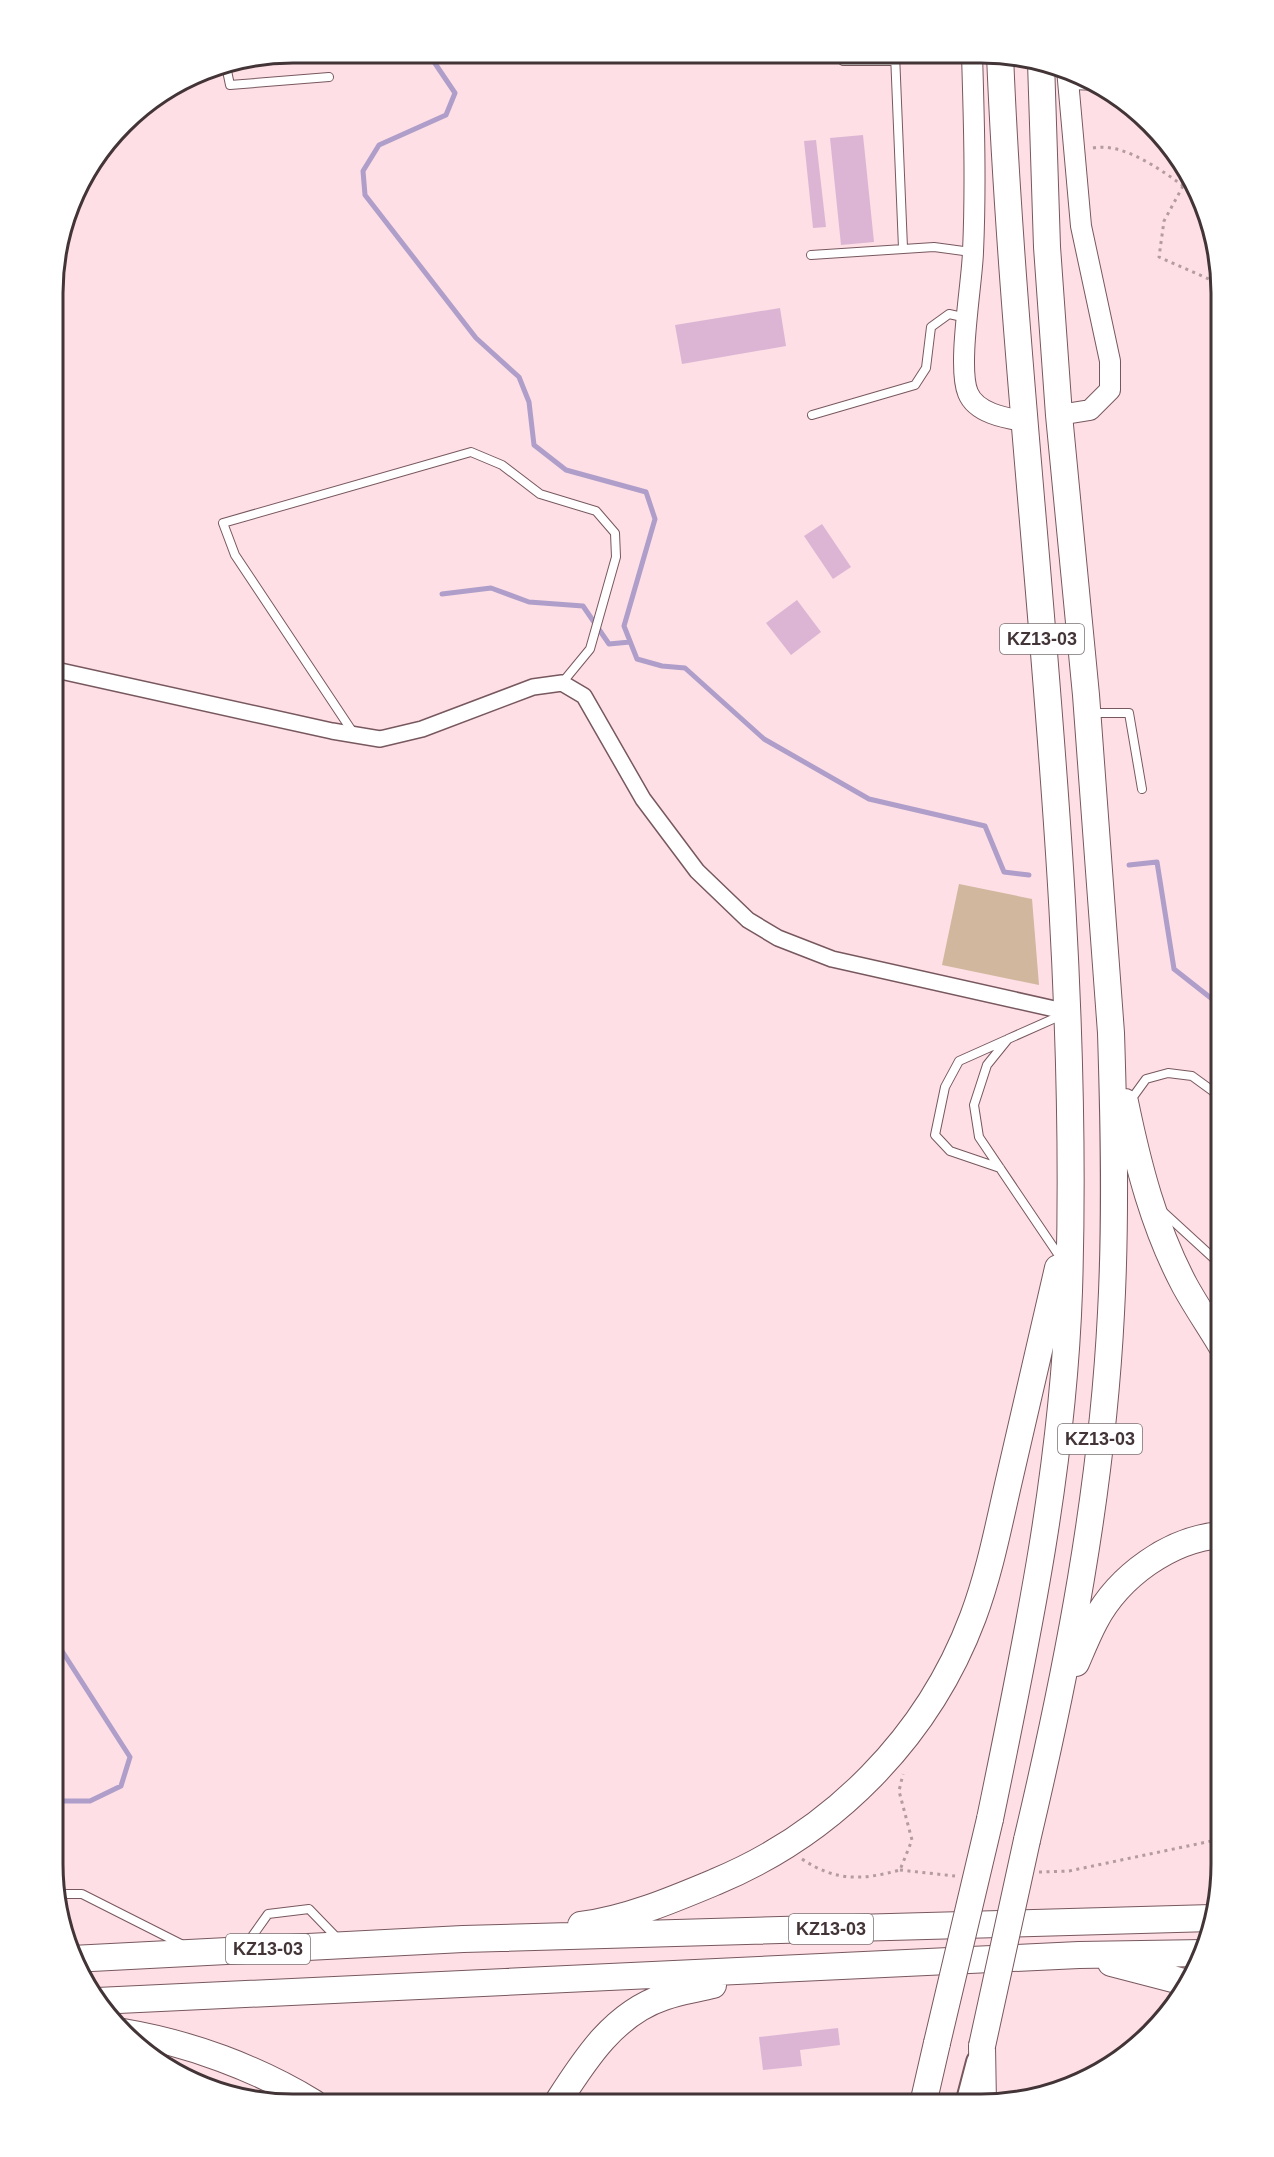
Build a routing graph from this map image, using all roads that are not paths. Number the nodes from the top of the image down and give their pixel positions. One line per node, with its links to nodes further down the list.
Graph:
1 (895, 63): 8 (lane)
2 (972, 63): 9 (street)
3 (1000, 64): 14 (highway, KZ13-03)
4 (1041, 71): 13 (highway, KZ13-03)
5 (227, 73): 6 (lane)
6 (329, 76)
7 (1067, 79): 13 (street)
8 (903, 248): 9 (lane); 10 (lane)
9 (973, 252): 11 (street)
10 (811, 255)
11 (968, 318): 12 (lane); 14 (street)
12 (812, 415)
13 (1059, 415): 17 (highway, KZ13-03)
14 (1023, 421): 20 (highway, KZ13-03)
15 (63, 672): 18 (street)
16 (562, 683): 18 (street); 18 (lane); 20 (street)
17 (1087, 713): 19 (lane); 21 (highway, KZ13-03)
18 (354, 735)
19 (1142, 789)
20 (1068, 1011): 22 (lane); 28 (highway, KZ13-03)
21 (1111, 1033): 24 (highway); 31 (highway, KZ13-03)
22 (1008, 1039): 25 (lane); 25 (lane)
23 (1211, 1090): 24 (lane)
24 (1126, 1107): 26 (highway)
25 (1000, 1168): 28 (lane)
26 (1149, 1199): 27 (lane); 29 (highway)
27 (1211, 1256)
28 (1065, 1264): 34 (highway); 48 (highway, KZ13-03, bridge)
29 (1211, 1328)
30 (1211, 1537): 31 (highway)
31 (1062, 1693): 45 (highway, KZ13-03, bridge)
32 (65, 1894): 37 (lane)
33 (1205, 1917): 34 (highway, KZ13-03)
34 (463, 1939): 35 (highway, KZ13-03)
35 (344, 1945): 36 (highway, KZ13-03); 36 (lane)
36 (242, 1950): 37 (highway, KZ13-03)
37 (197, 1952): 40 (highway, KZ13-03)
38 (1193, 1953): 39 (highway)
39 (1079, 1955): 41 (highway, KZ13-03); 42 (highway)
40 (83, 1958)
41 (772, 1971): 43 (highway, KZ13-03); 47 (highway)
42 (1179, 1981)
43 (108, 2001)
44 (141, 2037): 46 (highway)
45 (982, 2046): 49 (main road); 50 (highway)
46 (300, 2094)
47 (563, 2094)
48 (925, 2094)
49 (970, 2094)
50 (983, 2094)

